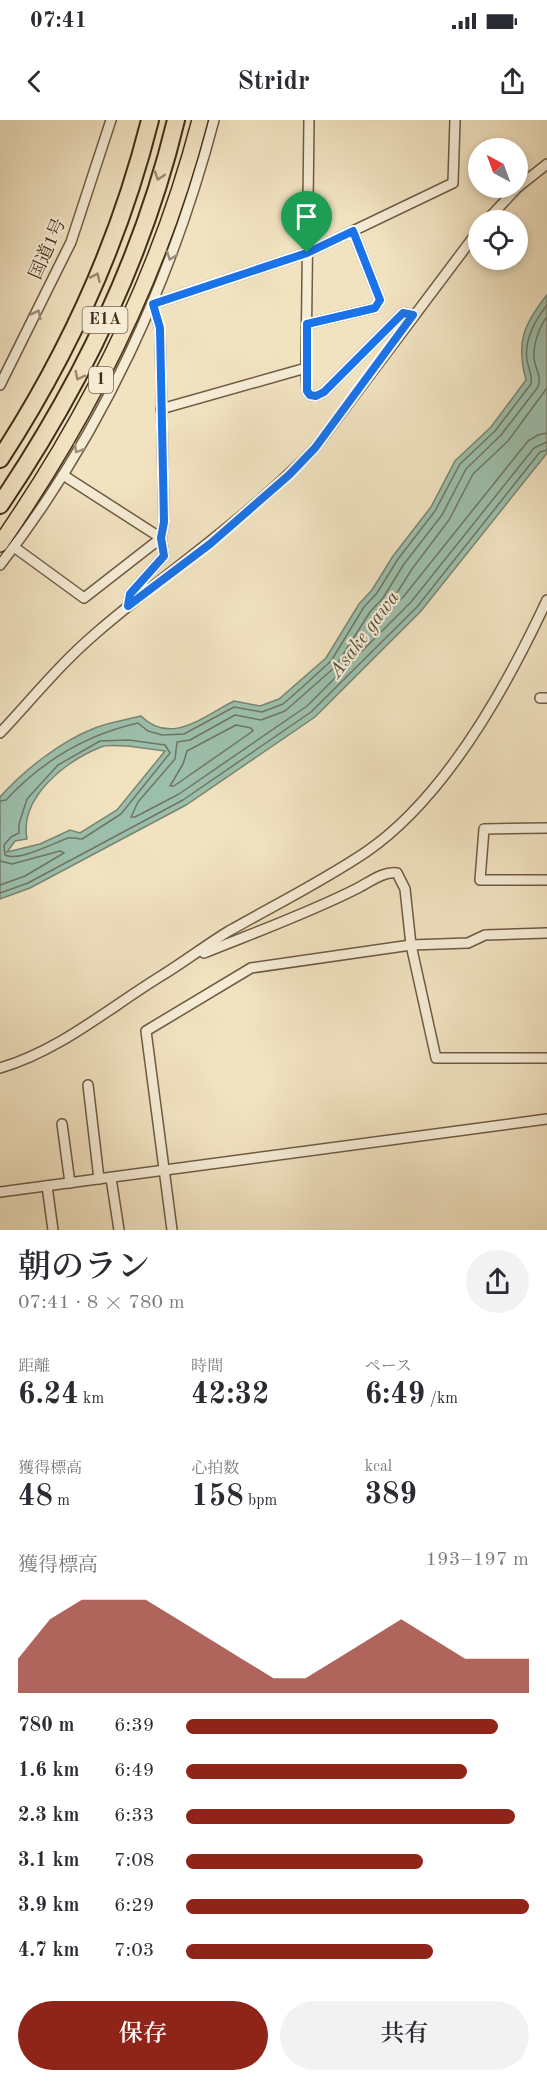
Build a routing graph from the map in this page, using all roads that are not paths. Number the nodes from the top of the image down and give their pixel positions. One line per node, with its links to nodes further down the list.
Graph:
1 (111, 120): 19 (street, 国道1号, one-way to 1)
2 (150, 120): 21 (highway, E1A, one-way to 2)
3 (176, 120): 23 (highway, E1A, one-way to 23)
4 (200, 120): 25 (highway, 1)
5 (214, 120): 15 (street, one-way to 15)
6 (309, 120): 14 (street)
7 (455, 120): 12 (street)
8 (547, 164): 9 (street)
9 (528, 179)
10 (508, 198): 11 (street)
11 (496, 210)
12 (353, 231): 14 (street); 17 (street)
13 (468, 244): 16 (street)
14 (307, 253): 15 (street); 17 (street)
15 (153, 304): 20 (street); 22 (street, one-way to 22)
16 (413, 315): 18 (street); 28 (street)
17 (307, 324): 18 (street)
18 (306, 368): 20 (street)
19 (0, 385)
20 (161, 409): 24 (street)
21 (0, 459)
22 (63, 475): 24 (street); 25 (street)
23 (0, 504)
24 (161, 538): 25 (street); 28 (street)
25 (7, 546): 26 (street)
26 (0, 565)
27 (547, 600): 34 (street)
28 (128, 606): 29 (street)
29 (0, 733)
30 (547, 828): 31 (street)
31 (547, 880)
32 (547, 933): 33 (street)
33 (411, 945): 34 (street); 35 (street); 40 (street)
34 (188, 960): 36 (street)
35 (547, 1058)
36 (0, 1068)
37 (88, 1085): 42 (street)
38 (547, 1119): 40 (street)
39 (62, 1124): 43 (street)
40 (164, 1169): 41 (street); 48 (street)
41 (111, 1178): 42 (street); 47 (street)
42 (99, 1179): 43 (street)
43 (70, 1183): 44 (street)
44 (47, 1186): 45 (street); 46 (street)
45 (0, 1192)
46 (53, 1230)
47 (119, 1230)
48 (172, 1230)

